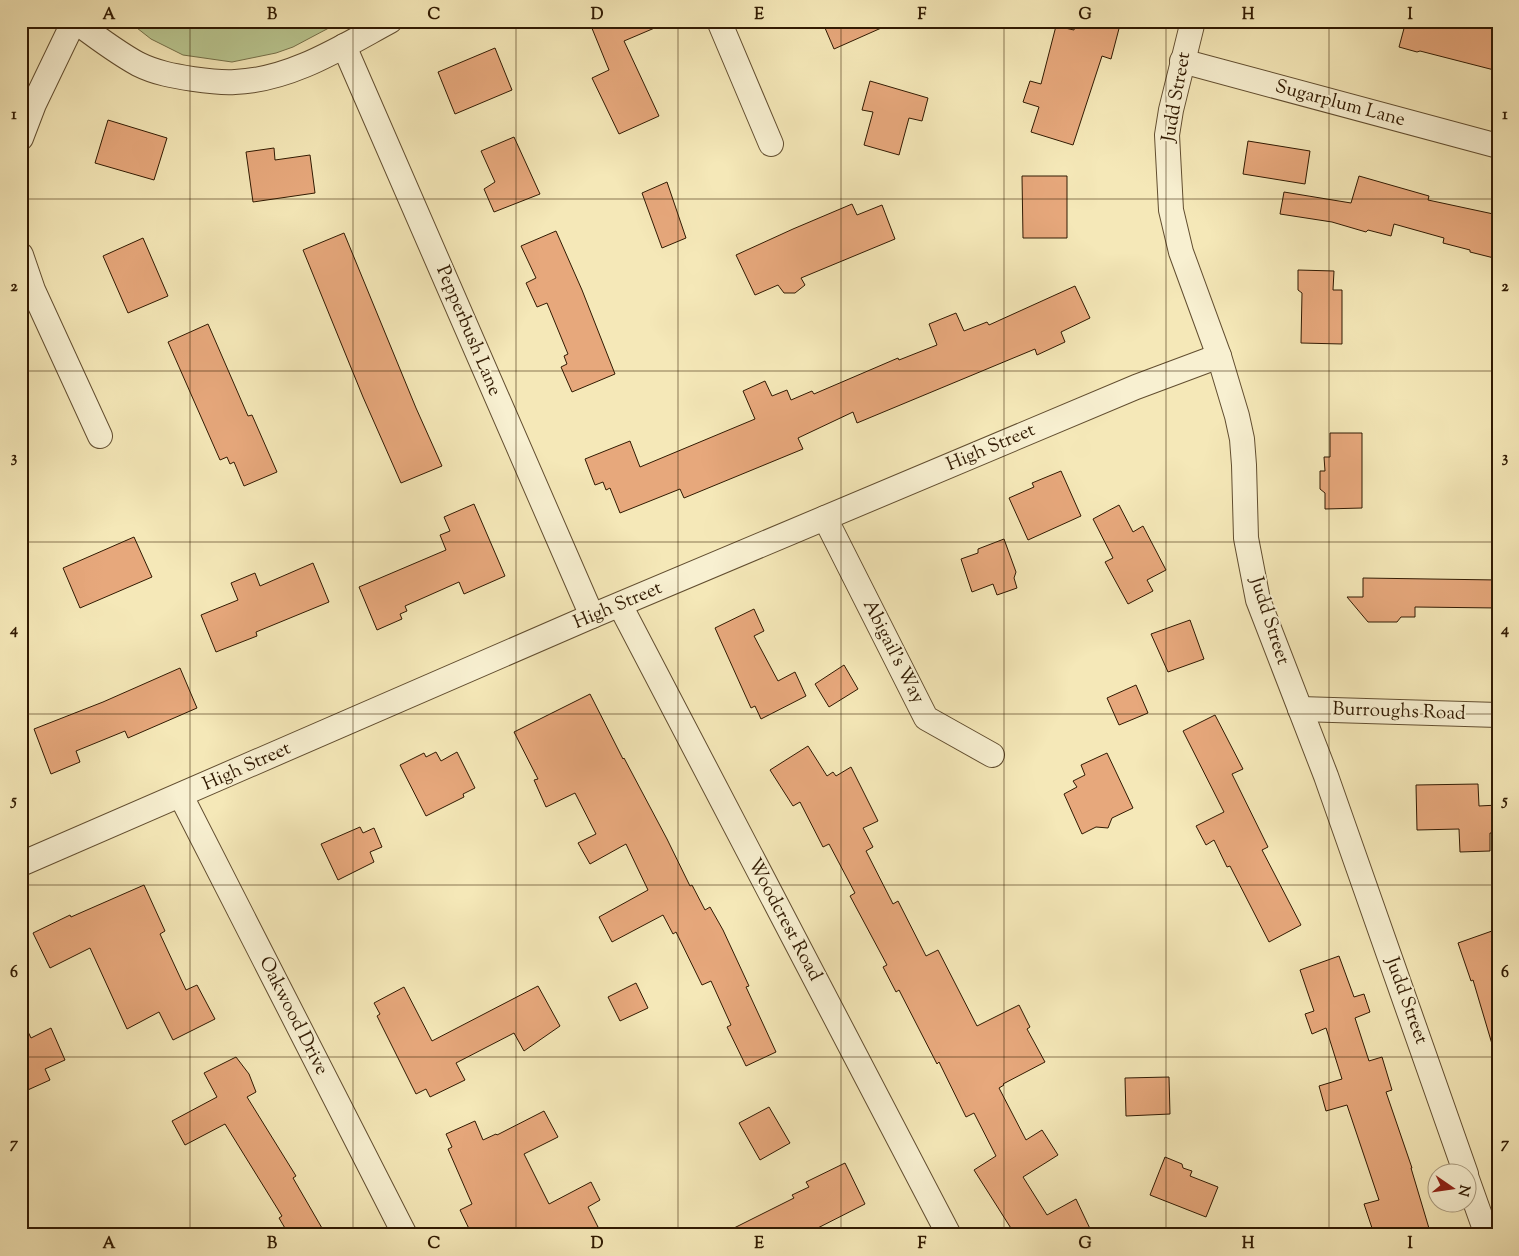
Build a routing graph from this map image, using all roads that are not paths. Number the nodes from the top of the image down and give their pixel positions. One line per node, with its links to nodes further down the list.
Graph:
1 (74, 21): 5 (street); 7 (street)
2 (390, 21): 5 (street)
3 (719, 21): 8 (street)
4 (1193, 21): 6 (street, Judd Street)
5 (344, 46): 15 (street, Pepperbush Lane)
6 (1182, 62): 9 (street, Sugarplum Lane); 11 (street, Judd Street)
7 (21, 138)
8 (771, 144)
9 (1498, 146)
10 (21, 255): 12 (street)
11 (1219, 356): 13 (street, High Street); 16 (street, Judd Street)
12 (100, 436)
13 (825, 518): 14 (street, High Street); 18 (street, Abigail's Way)
14 (620, 605): 15 (street, High Street); 24 (street, Woodcrest Road)
15 (592, 616): 19 (street, High Street)
16 (1300, 709): 17 (street, Burroughs Road); 21 (street, Judd Street)
17 (1498, 715)
18 (992, 755)
19 (181, 796): 20 (street, High Street); 23 (street, Oakwood Drive)
20 (21, 864)
21 (1462, 1164)
22 (1476, 1204): 25 (street, Judd Street)
23 (405, 1235)
24 (949, 1235)
25 (1487, 1235)

